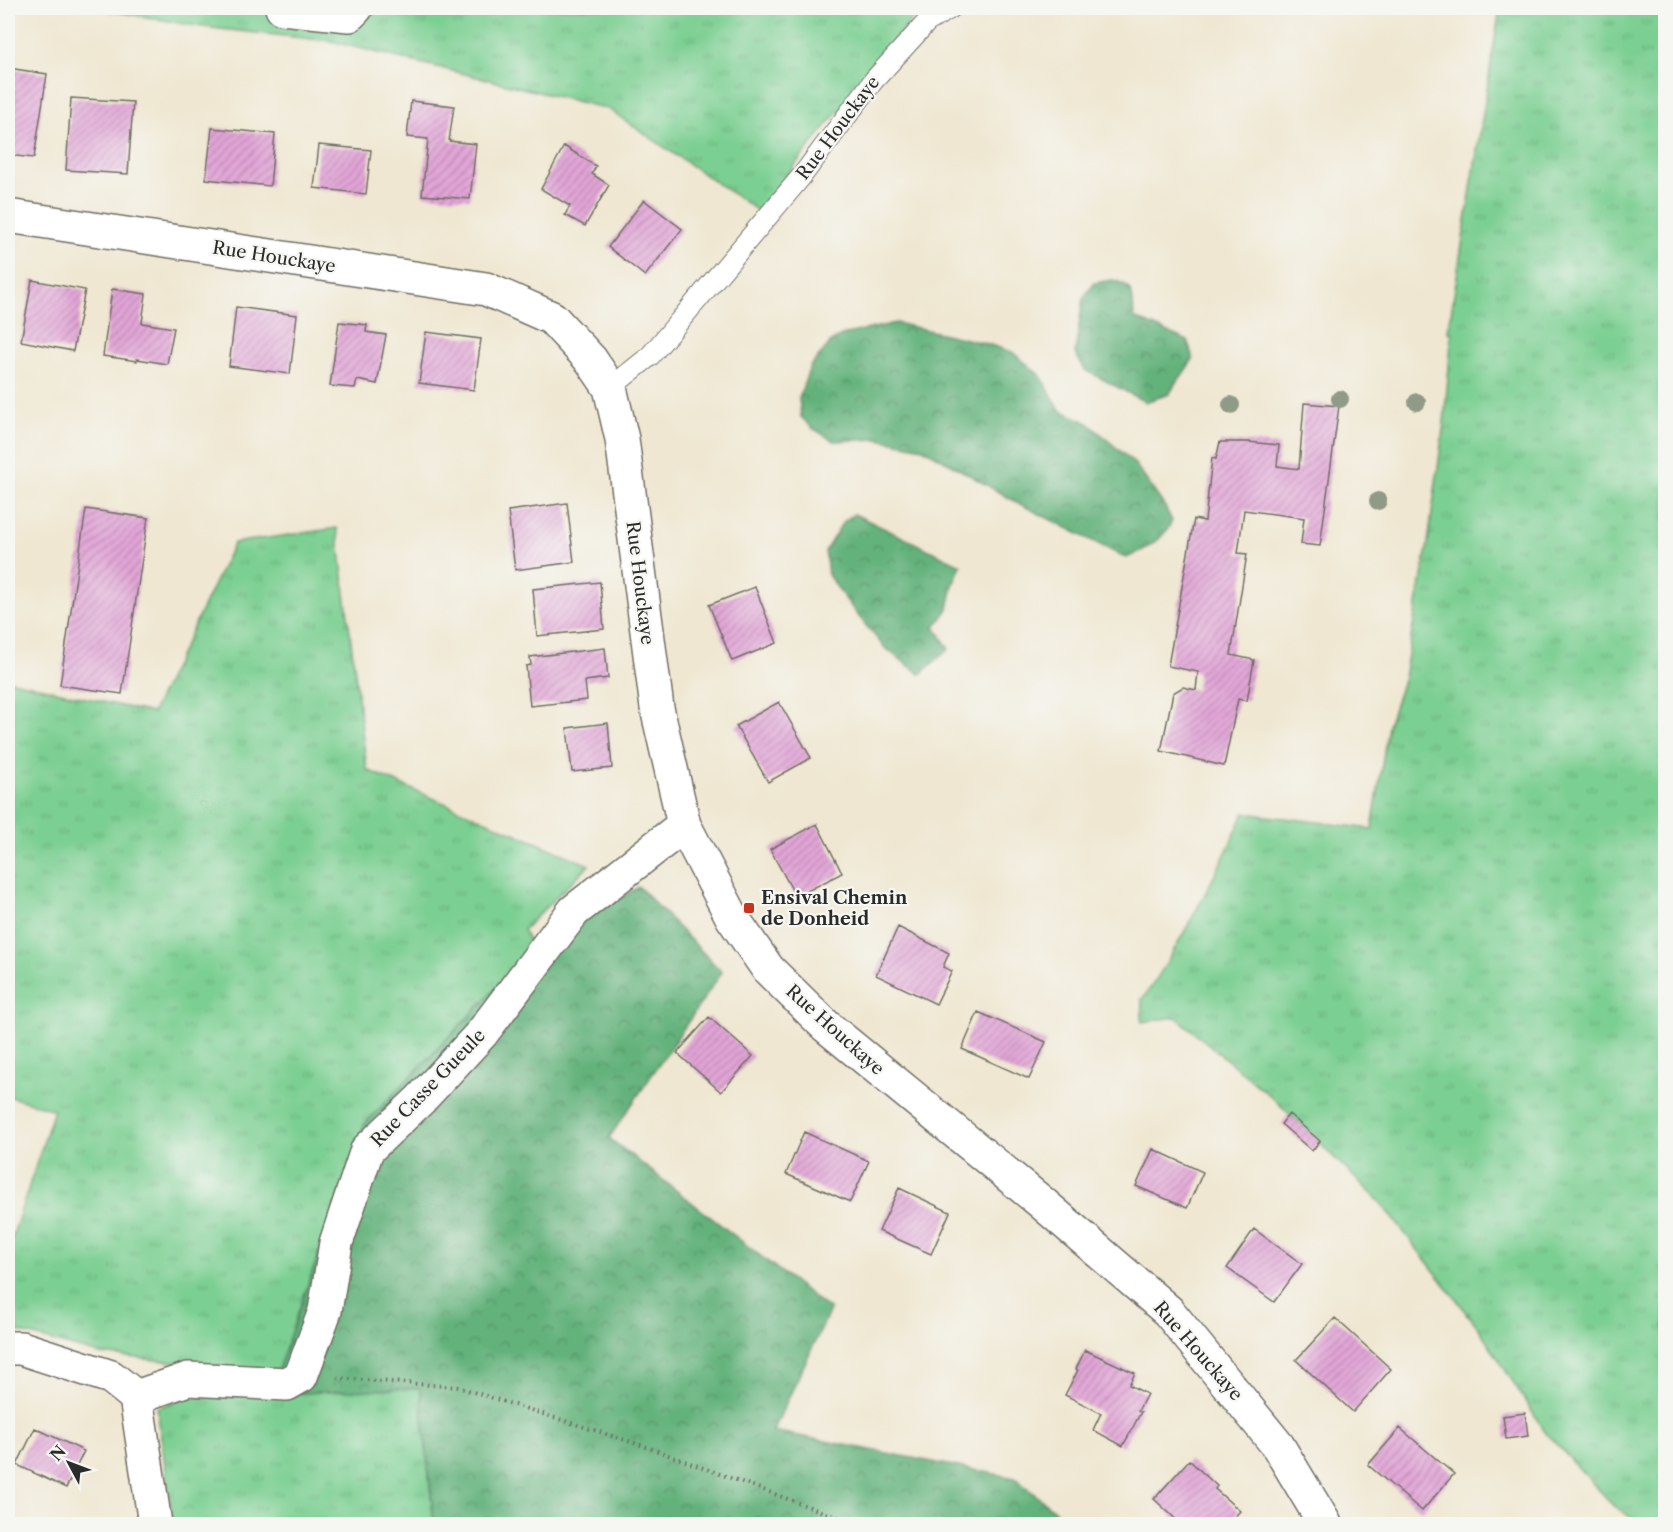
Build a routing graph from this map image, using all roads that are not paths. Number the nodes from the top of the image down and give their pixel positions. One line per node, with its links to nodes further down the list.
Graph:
1 (282, 8): 2 (street)
2 (356, 8)
3 (951, 8): 5 (lane, Rue Houckaye)
4 (8, 216): 5 (street, Rue Houckaye)
5 (610, 388): 6 (street, Rue Houckaye)
6 (684, 825): 8 (street, Rue Casse Gueule); 10 (street, Rue Houckaye)
7 (8, 1348): 8 (street)
8 (136, 1397): 9 (street)
9 (155, 1524)
10 (1325, 1524)

